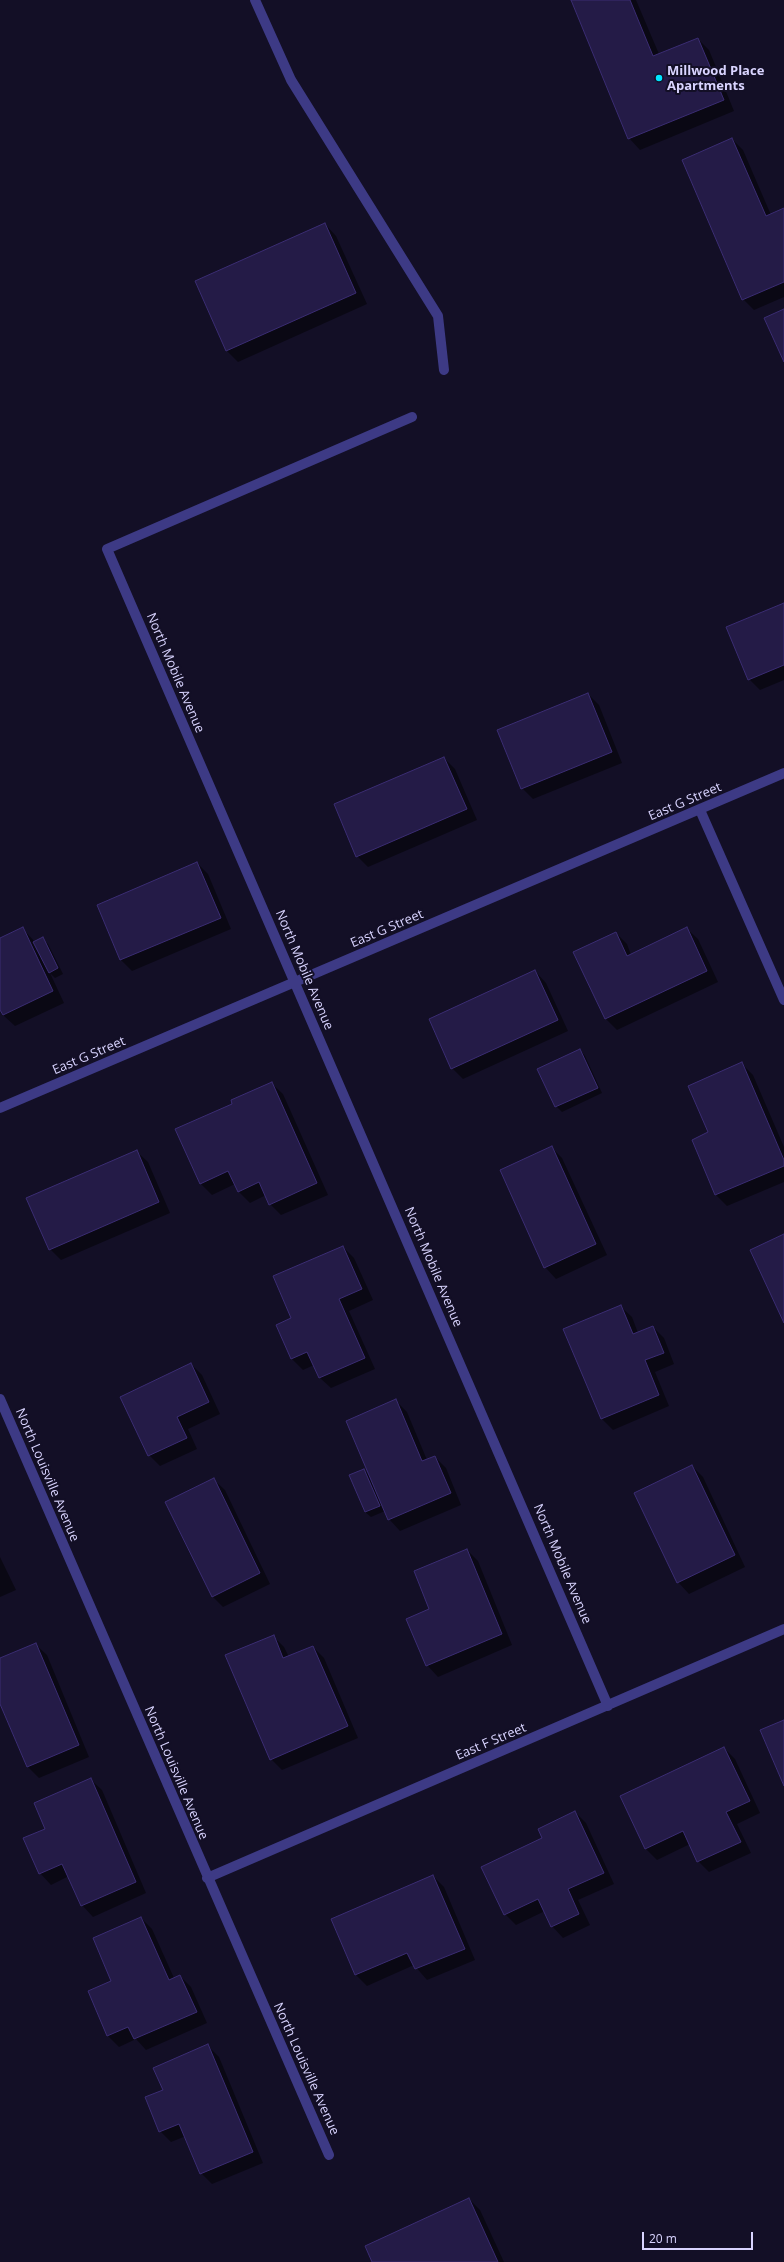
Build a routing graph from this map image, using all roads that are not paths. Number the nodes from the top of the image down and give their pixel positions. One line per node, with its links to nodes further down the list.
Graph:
1 (255, 0): 2 (street)
2 (444, 370)
3 (412, 417): 6 (street, North Mobile Avenue)
4 (784, 773): 5 (street, East G Street)
5 (700, 810): 6 (street, East G Street); 7 (street)
6 (295, 982): 8 (street, East G Street); 11 (street, North Mobile Avenue)
7 (784, 1000)
8 (0, 1108)
9 (0, 1399): 12 (street, North Louisville Avenue)
10 (784, 1630): 11 (street, East F Street)
11 (608, 1706): 12 (street, East F Street)
12 (207, 1878): 13 (street, North Louisville Avenue)
13 (329, 2156)

